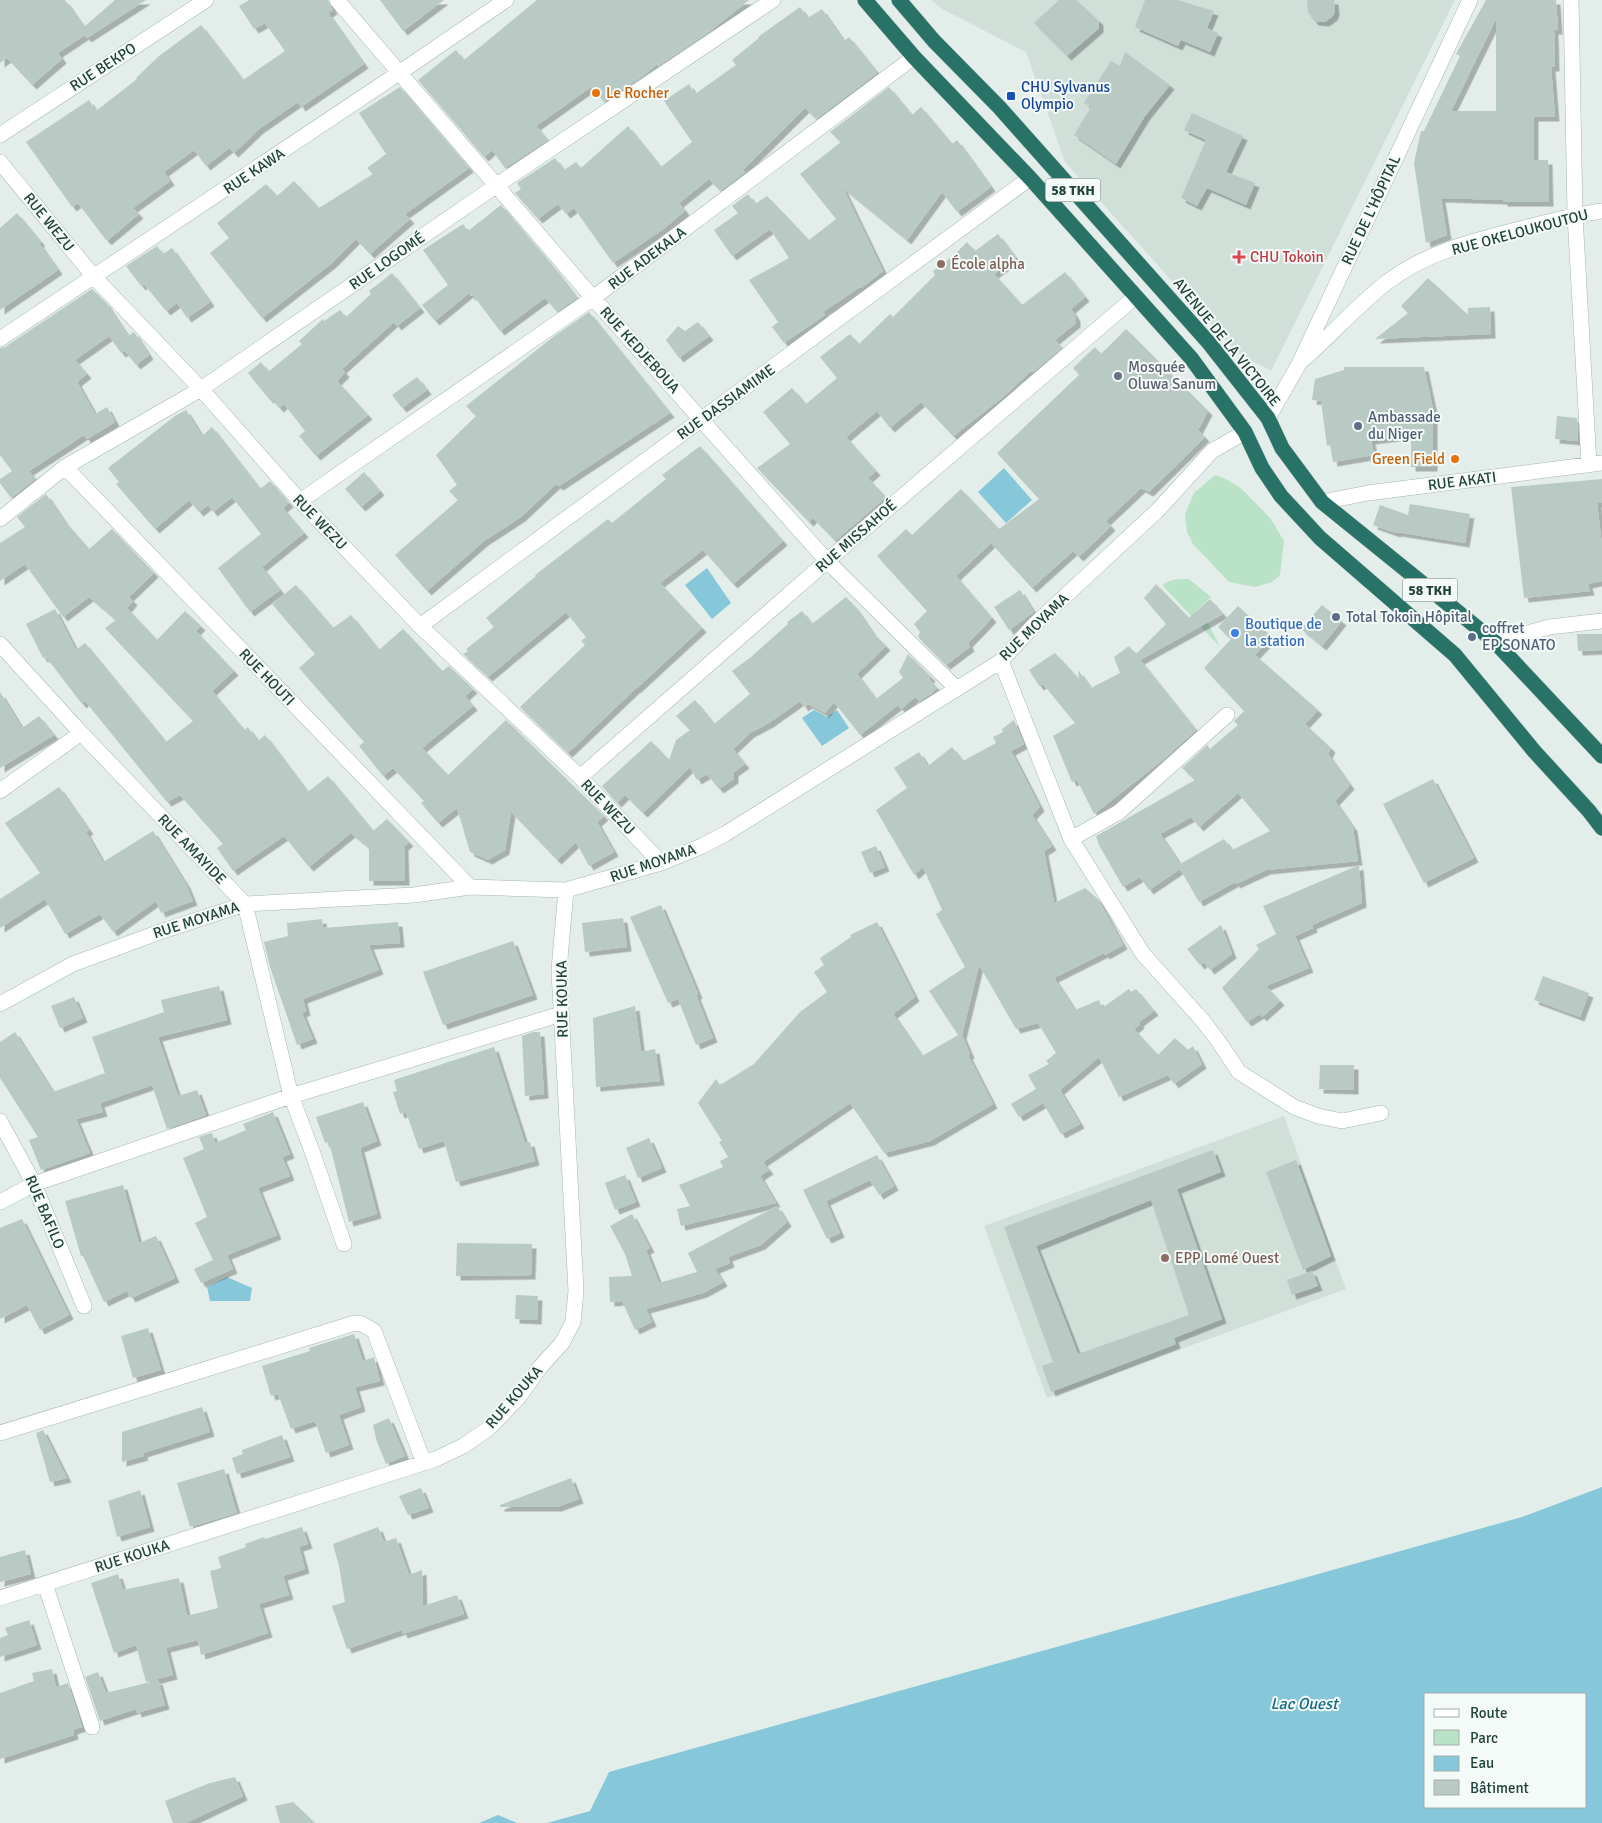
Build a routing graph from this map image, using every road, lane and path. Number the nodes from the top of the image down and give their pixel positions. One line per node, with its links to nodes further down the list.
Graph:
1 (206, 0): 12 (street, RUE BEKPO)
2 (338, 0): 11 (street, RUE KEDJEBOUA)
3 (506, 0): 11 (street, RUE KAWA)
4 (773, 0): 15 (street, RUE LOGOMÉ)
5 (866, 0): 10 (highway, 58 TKH)
6 (898, 0): 9 (highway, AVENUE DE LA VICTOIRE / 58 TKH)
7 (1470, 0): 22 (street, RUE DE L'HÔPITAL)
8 (1571, 0): 17 (street)
9 (934, 41): 10 (highway); 24 (highway, AVENUE DE LA VICTOIRE / 58 TKH)
10 (914, 57): 14 (highway, 58 TKH); 20 (street, RUE ADEKALA)
11 (399, 73): 15 (street, RUE KEDJEBOUA); 18 (street, RUE KAWA)
12 (0, 134)
13 (0, 162): 18 (street, RUE WEZU)
14 (1030, 178): 19 (highway, 58 TKH); 25 (street, RUE DASSIAMIME)
15 (497, 185): 20 (street, RUE KEDJEBOUA); 23 (street, RUE LOGOMÉ)
16 (1602, 211): 17 (street, RUE OKELOUKOUTOU)
17 (1575, 215): 22 (street, RUE OKELOUKOUTOU); 27 (street)
18 (94, 277): 21 (street, RUE KAWA); 23 (street, RUE WEZU)
19 (1135, 296): 26 (highway, 58 TKH); 32 (street, RUE MISSAHOÉ)
20 (594, 298): 25 (street, RUE KEDJEBOUA); 29 (street, RUE ADEKALA)
21 (0, 339)
22 (1299, 364): 24 (street, RUE DE L'HÔPITAL)
23 (201, 389): 28 (street, RUE LOGOMÉ); 29 (street, RUE WEZU)
24 (1268, 418): 26 (highway); 30 (highway, AVENUE DE LA VICTOIRE / 58 TKH)
25 (702, 420): 32 (street, RUE KEDJEBOUA); 34 (street, RUE DASSIAMIME)
26 (1245, 432): 37 (street, RUE MOYAMA); 44 (highway, 58 TKH)
27 (1595, 464): 30 (street, RUE AKATI)
28 (65, 467): 31 (street, RUE LOGOMÉ); 47 (street, RUE HOUTI)
29 (300, 501): 34 (street, RUE WEZU)
30 (1322, 502): 35 (highway, AVENUE DE LA VICTOIRE / 58 TKH)
31 (0, 519)
32 (827, 561): 38 (street, RUE KEDJEBOUA); 42 (street, RUE MISSAHOÉ)
33 (1602, 621): 35 (street)
34 (420, 626): 42 (street, RUE WEZU)
35 (1494, 642): 41 (highway, AVENUE DE LA VICTOIRE / 58 TKH)
36 (0, 644): 40 (street, RUE AMAYIDE)
37 (1001, 661): 38 (street, RUE MOYAMA); 45 (street)
38 (956, 688): 46 (street, RUE MOYAMA)
39 (1227, 715): 45 (street)
40 (81, 733): 43 (street); 49 (street, RUE AMAYIDE)
41 (1602, 756)
42 (580, 777): 46 (street, RUE WEZU)
43 (0, 791)
44 (1602, 828)
45 (1070, 839): 53 (street)
46 (662, 863): 48 (street, RUE MOYAMA)
47 (470, 886): 48 (street, RUE MOYAMA); 49 (street, RUE MOYAMA)
48 (566, 890): 51 (street, RUE KOUKA)
49 (245, 904): 50 (street, RUE MOYAMA); 52 (street)
50 (0, 1004)
51 (561, 1014): 52 (street); 60 (street, RUE KOUKA)
52 (291, 1096): 55 (street); 57 (street)
53 (1382, 1113)
54 (0, 1121): 55 (street, RUE BAFILO)
55 (34, 1184): 56 (street); 58 (street, RUE BAFILO)
56 (0, 1202)
57 (344, 1244)
58 (84, 1306)
59 (0, 1433): 60 (street)
60 (424, 1463): 61 (street, RUE KOUKA)
61 (44, 1584): 62 (street, RUE KOUKA); 63 (street)
62 (0, 1598)
63 (92, 1726)

